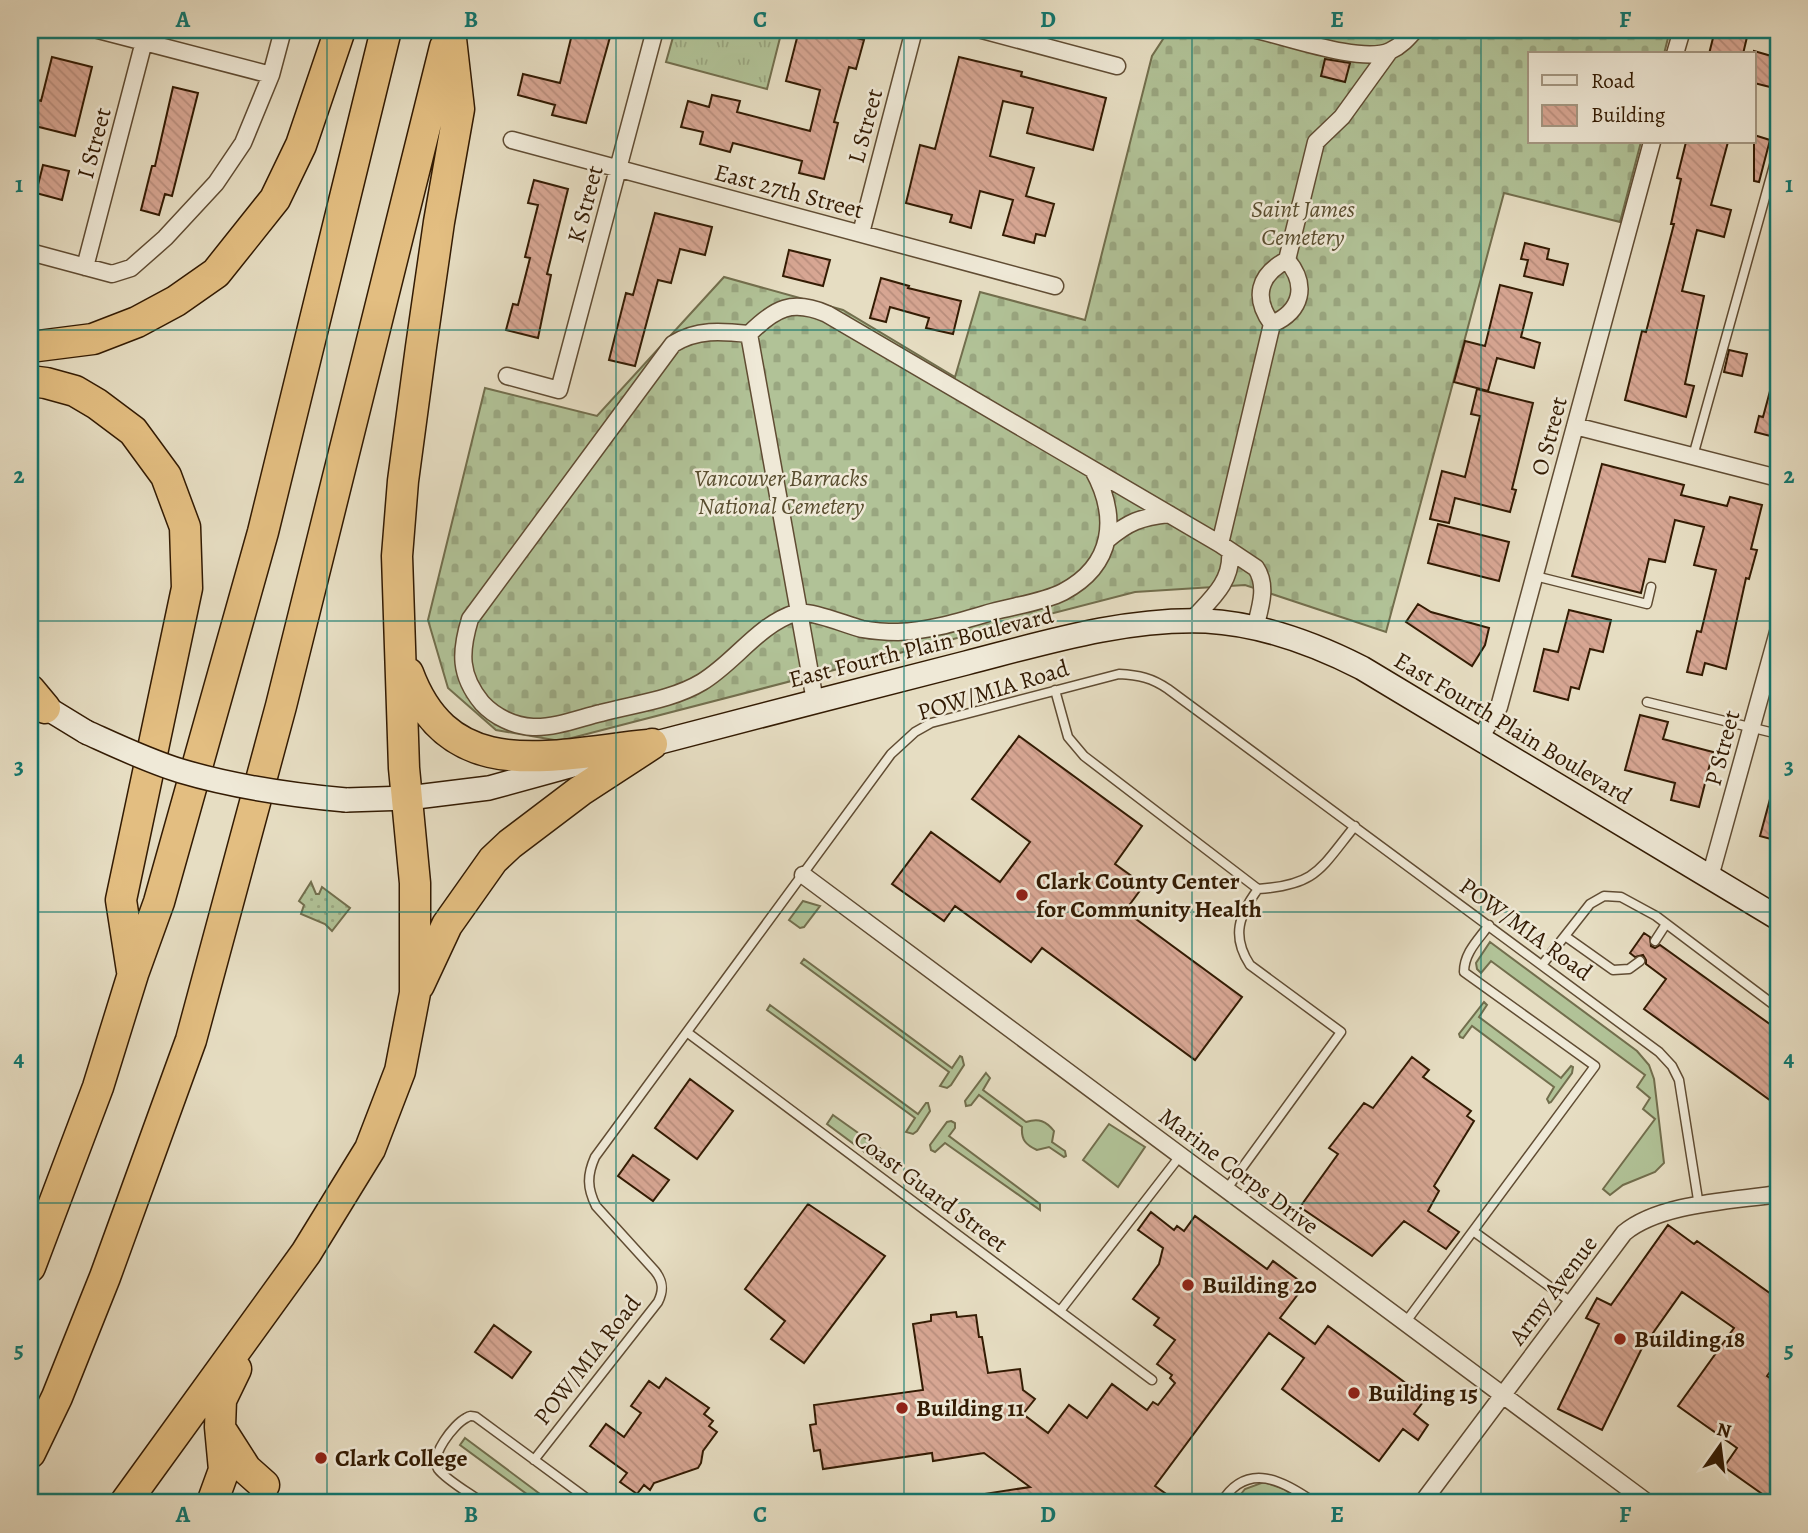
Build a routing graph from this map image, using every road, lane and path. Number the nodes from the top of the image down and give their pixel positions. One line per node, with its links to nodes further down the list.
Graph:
1 (98, 30): 12 (street)
2 (283, 30): 16 (street)
3 (340, 30): 28 (highway)
4 (386, 30): 65 (highway)
5 (450, 30): 44 (highway); 82 (highway)
6 (655, 30): 20 (street, K Street)
7 (914, 30): 21 (street, L Street)
8 (982, 30): 15 (street)
9 (1256, 30): 13 (street)
10 (1415, 30): 13 (street)
11 (1682, 30): 14 (street)
12 (146, 36): 16 (street); 24 (street, I Street)
13 (1389, 52): 23 (street)
14 (1676, 52)
15 (1117, 66)
16 (271, 75): 24 (street)
17 (512, 139): 20 (street, East 27th Street)
18 (1651, 144): 31 (street, O Street)
19 (1778, 151): 32 (lane)
20 (618, 168): 21 (street, East 27th Street); 29 (street, K Street)
21 (860, 233): 25 (street, East 27th Street)
22 (30, 252): 24 (street)
23 (1287, 260): 26 (street); 26 (street)
24 (85, 267)
25 (1055, 286)
26 (1272, 324): 37 (street)
27 (749, 334): 33 (street); 40 (street); 40 (street)
28 (30, 347)
29 (507, 376)
30 (30, 381): 65 (highway)
31 (1575, 426): 32 (street); 38 (street, O Street)
32 (1693, 456): 34 (street)
33 (1093, 470): 35 (street); 36 (street)
34 (1778, 478)
35 (1168, 514): 36 (street); 37 (street)
36 (1107, 540): 40 (street)
37 (1225, 548): 41 (street); 42 (street)
38 (1535, 576): 39 (lane); 51 (street, O Street)
39 (1651, 587)
40 (798, 612): 47 (street)
41 (1191, 621): 42 (main road, East Fourth Plain Boulevard); 47 (main road, East Fourth Plain Boulevard)
42 (1255, 628): 51 (main road, East Fourth Plain Boulevard)
43 (1778, 632): 49 (street, P Street)
44 (401, 656): 52 (highway); 53 (highway)
45 (1055, 691): 54 (lane, POW/MIA Road); 55 (lane, POW/MIA Road); 57 (lane)
46 (35, 698): 53 (main road, East Fourth Plain Boulevard, bridge)
47 (815, 701): 52 (main road, East Fourth Plain Boulevard)
48 (1647, 702): 49 (lane)
49 (1752, 728): 50 (lane); 56 (street, P Street)
50 (1778, 734)
51 (1480, 738): 56 (main road, East Fourth Plain Boulevard)
52 (652, 744): 53 (main road, East Fourth Plain Boulevard); 66 (highway)
53 (408, 798): 66 (highway)
54 (1355, 827): 57 (lane); 60 (lane, POW/MIA Road)
55 (803, 875): 68 (lane, POW/MIA Road); 69 (street, Marine Corps Drive)
56 (1710, 877): 58 (main road, East Fourth Plain Boulevard)
57 (1258, 889): 70 (lane)
58 (1778, 918)
59 (1666, 924): 61 (lane); 62 (lane); 67 (lane)
60 (1489, 925): 64 (lane, POW/MIA Road); 73 (lane)
61 (1565, 936): 63 (lane); 64 (lane)
62 (1655, 941)
63 (1640, 961)
64 (1542, 965): 72 (lane, POW/MIA Road)
65 (133, 974): 74 (highway)
66 (415, 993): 77 (highway)
67 (1778, 1008)
68 (688, 1033): 76 (lane, Coast Guard Street); 83 (lane, POW/MIA Road)
69 (1180, 1156): 70 (street, Marine Corps Drive); 76 (lane)
70 (1226, 1190): 78 (street, Marine Corps Drive)
71 (1778, 1195): 72 (street, Army Avenue)
72 (1699, 1206): 75 (street, Army Avenue)
73 (1473, 1231): 75 (lane); 78 (lane)
74 (30, 1267)
75 (1571, 1302): 80 (street, Army Avenue)
76 (1060, 1311): 79 (lane, Coast Guard Street)
77 (261, 1317): 81 (highway); 85 (highway)
78 (1405, 1323): 80 (street, Marine Corps Drive)
79 (1152, 1380)
80 (1503, 1395): 91 (street, Army Avenue); 92 (street, Marine Corps Drive)
81 (220, 1427): 84 (highway); 86 (highway)
82 (30, 1453)
83 (534, 1460): 87 (lane); 88 (lane)
84 (270, 1494)
85 (125, 1503)
86 (212, 1503)
87 (483, 1503)
88 (593, 1503)
89 (1221, 1503): 90 (lane)
90 (1315, 1503)
91 (1422, 1503)
92 (1648, 1503)

